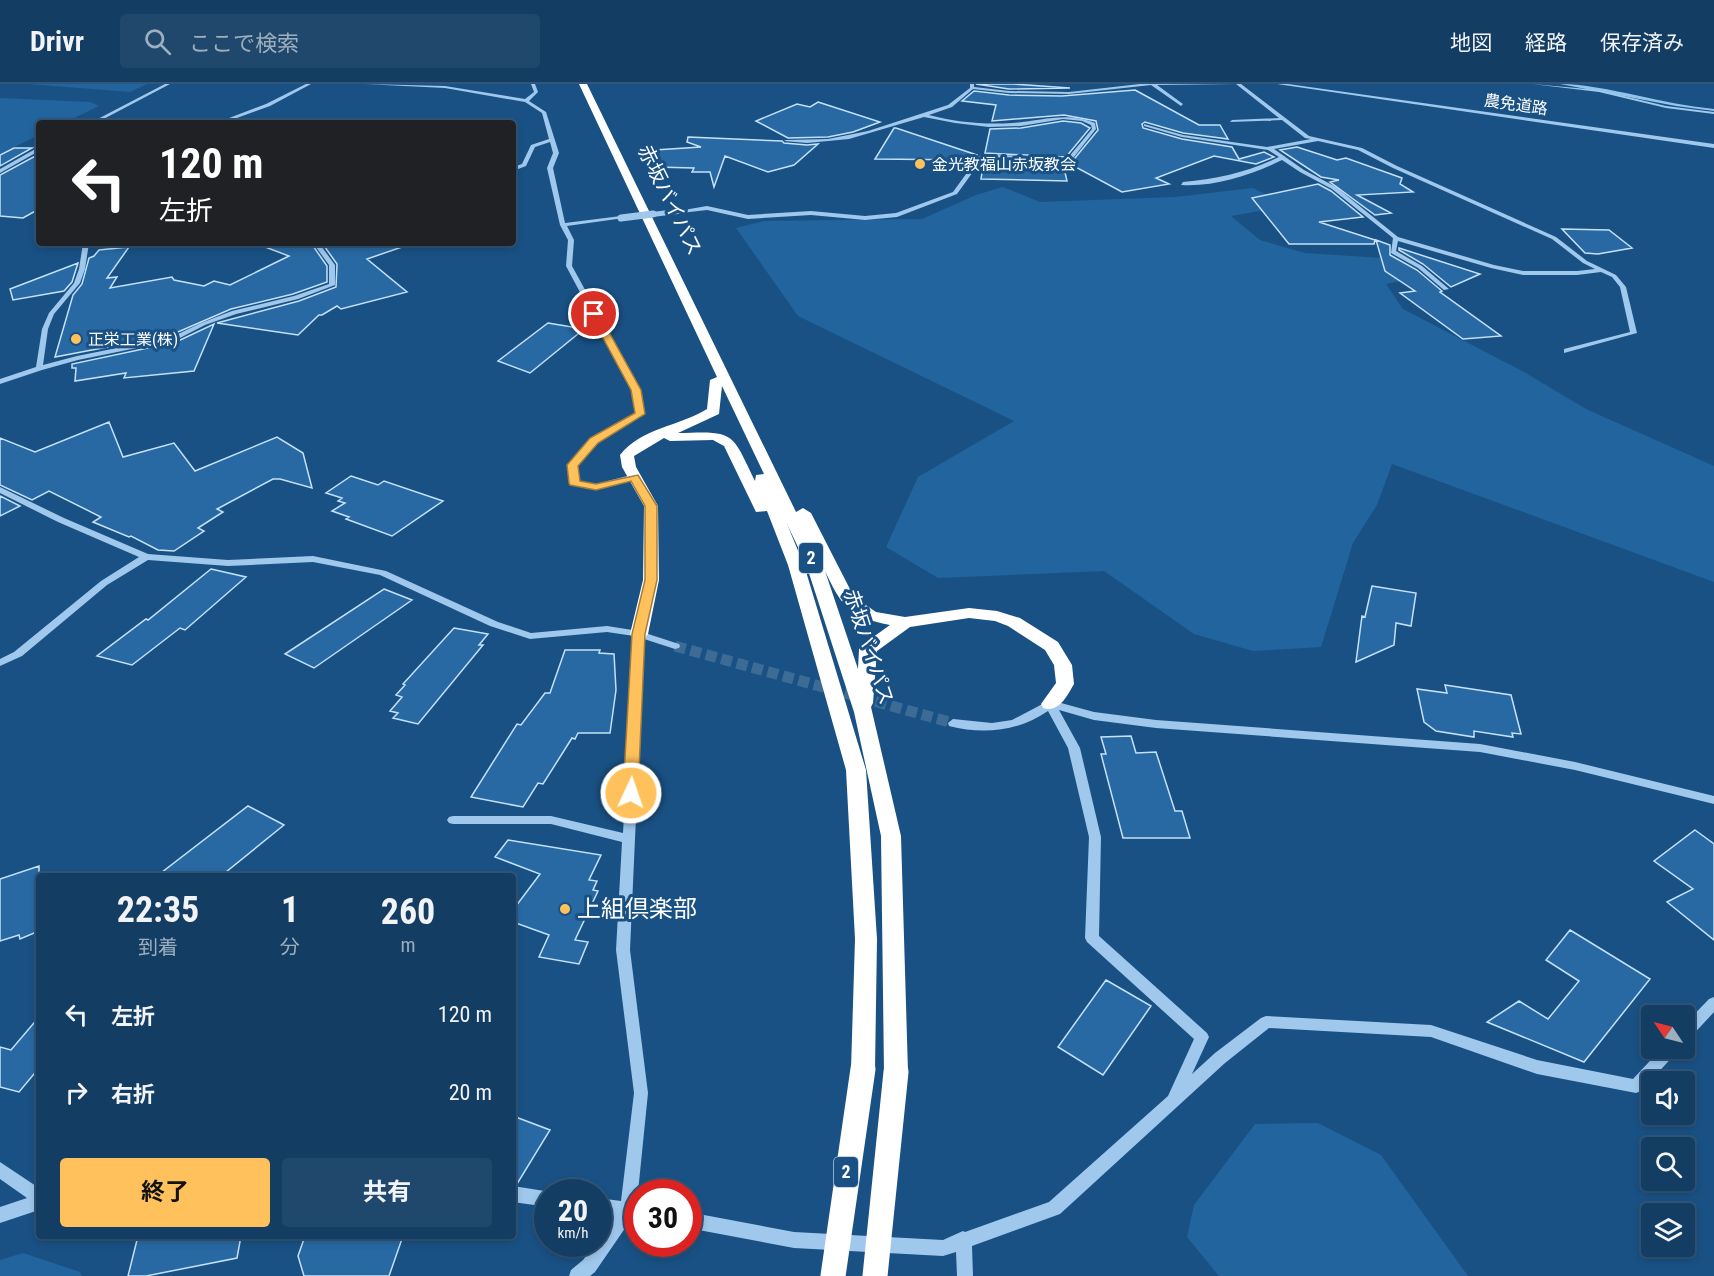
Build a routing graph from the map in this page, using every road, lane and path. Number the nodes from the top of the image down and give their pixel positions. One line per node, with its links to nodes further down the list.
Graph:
1 (168, 84): 20 (street)
2 (309, 84): 21 (street)
3 (366, 84): 15 (street)
4 (533, 84): 15 (street)
5 (577, 84): 42 (highway, 赤坂バイパス / 2)
6 (584, 84): 44 (highway, 赤坂バイパス / 2)
7 (1152, 84): 8 (street); 13 (street); 16 (street)
8 (1233, 84)
9 (1238, 84): 19 (street)
10 (1279, 84): 14 (street, 農免道路)
11 (1329, 84): 14 (street)
12 (1534, 84): 17 (street)
13 (972, 86): 18 (street)
14 (1299, 87): 27 (street, 農免道路)
15 (526, 101): 25 (street)
16 (1181, 105)
17 (1714, 113)
18 (922, 115): 26 (street); 34 (street, bridge)
19 (1283, 119): 22 (street); 24 (street)
20 (98, 120)
21 (226, 120)
22 (1232, 121)
23 (1146, 125): 28 (street)
24 (1319, 139): 28 (street); 38 (street)
25 (552, 140): 31 (street); 34 (street)
26 (786, 141)
27 (1714, 146)
28 (1270, 149): 30 (street)
29 (36, 151): 32 (street)
30 (1282, 158): 33 (street); 35 (street)
31 (516, 168)
32 (0, 171)
33 (1183, 184)
34 (563, 225): 46 (street)
35 (1396, 238): 38 (street); 39 (street)
36 (86, 246): 41 (street)
37 (318, 246): 41 (street)
38 (1602, 270): 40 (street)
39 (1446, 289)
40 (1567, 351)
41 (39, 368): 43 (street)
42 (716, 380): 45 (highway); 49 (highway, 赤坂バイパス / 2)
43 (0, 382)
44 (747, 422): 50 (highway); 55 (highway, 赤坂バイパス / 2)
45 (650, 439): 46 (highway); 49 (highway)
46 (634, 477): 51 (highway)
47 (0, 490): 48 (street)
48 (146, 557): 51 (street); 53 (street)
49 (796, 565): 75 (highway, 赤坂バイパス / 2, bridge)
50 (905, 622): 54 (highway); 55 (highway)
51 (639, 634): 52 (street); 59 (street)
52 (675, 646)
53 (0, 663)
54 (1050, 704): 56 (street); 57 (street); 63 (street)
55 (863, 712): 76 (highway, 赤坂バイパス / 2, bridge)
56 (953, 723)
57 (1714, 800)
58 (453, 820): 59 (street)
59 (628, 839): 65 (street)
60 (1714, 1003): 61 (street)
61 (1695, 1023)
62 (1662, 1059): 63 (street)
63 (1173, 1101): 73 (street)
64 (0, 1170): 67 (street)
65 (635, 1179)
66 (516, 1194): 68 (street)
67 (36, 1195)
68 (534, 1197)
69 (36, 1203): 70 (street)
70 (0, 1215)
71 (624, 1221): 74 (street)
72 (702, 1224): 73 (street)
73 (963, 1239): 77 (street)
74 (577, 1276)
75 (833, 1276)
76 (875, 1276)
77 (965, 1276)

